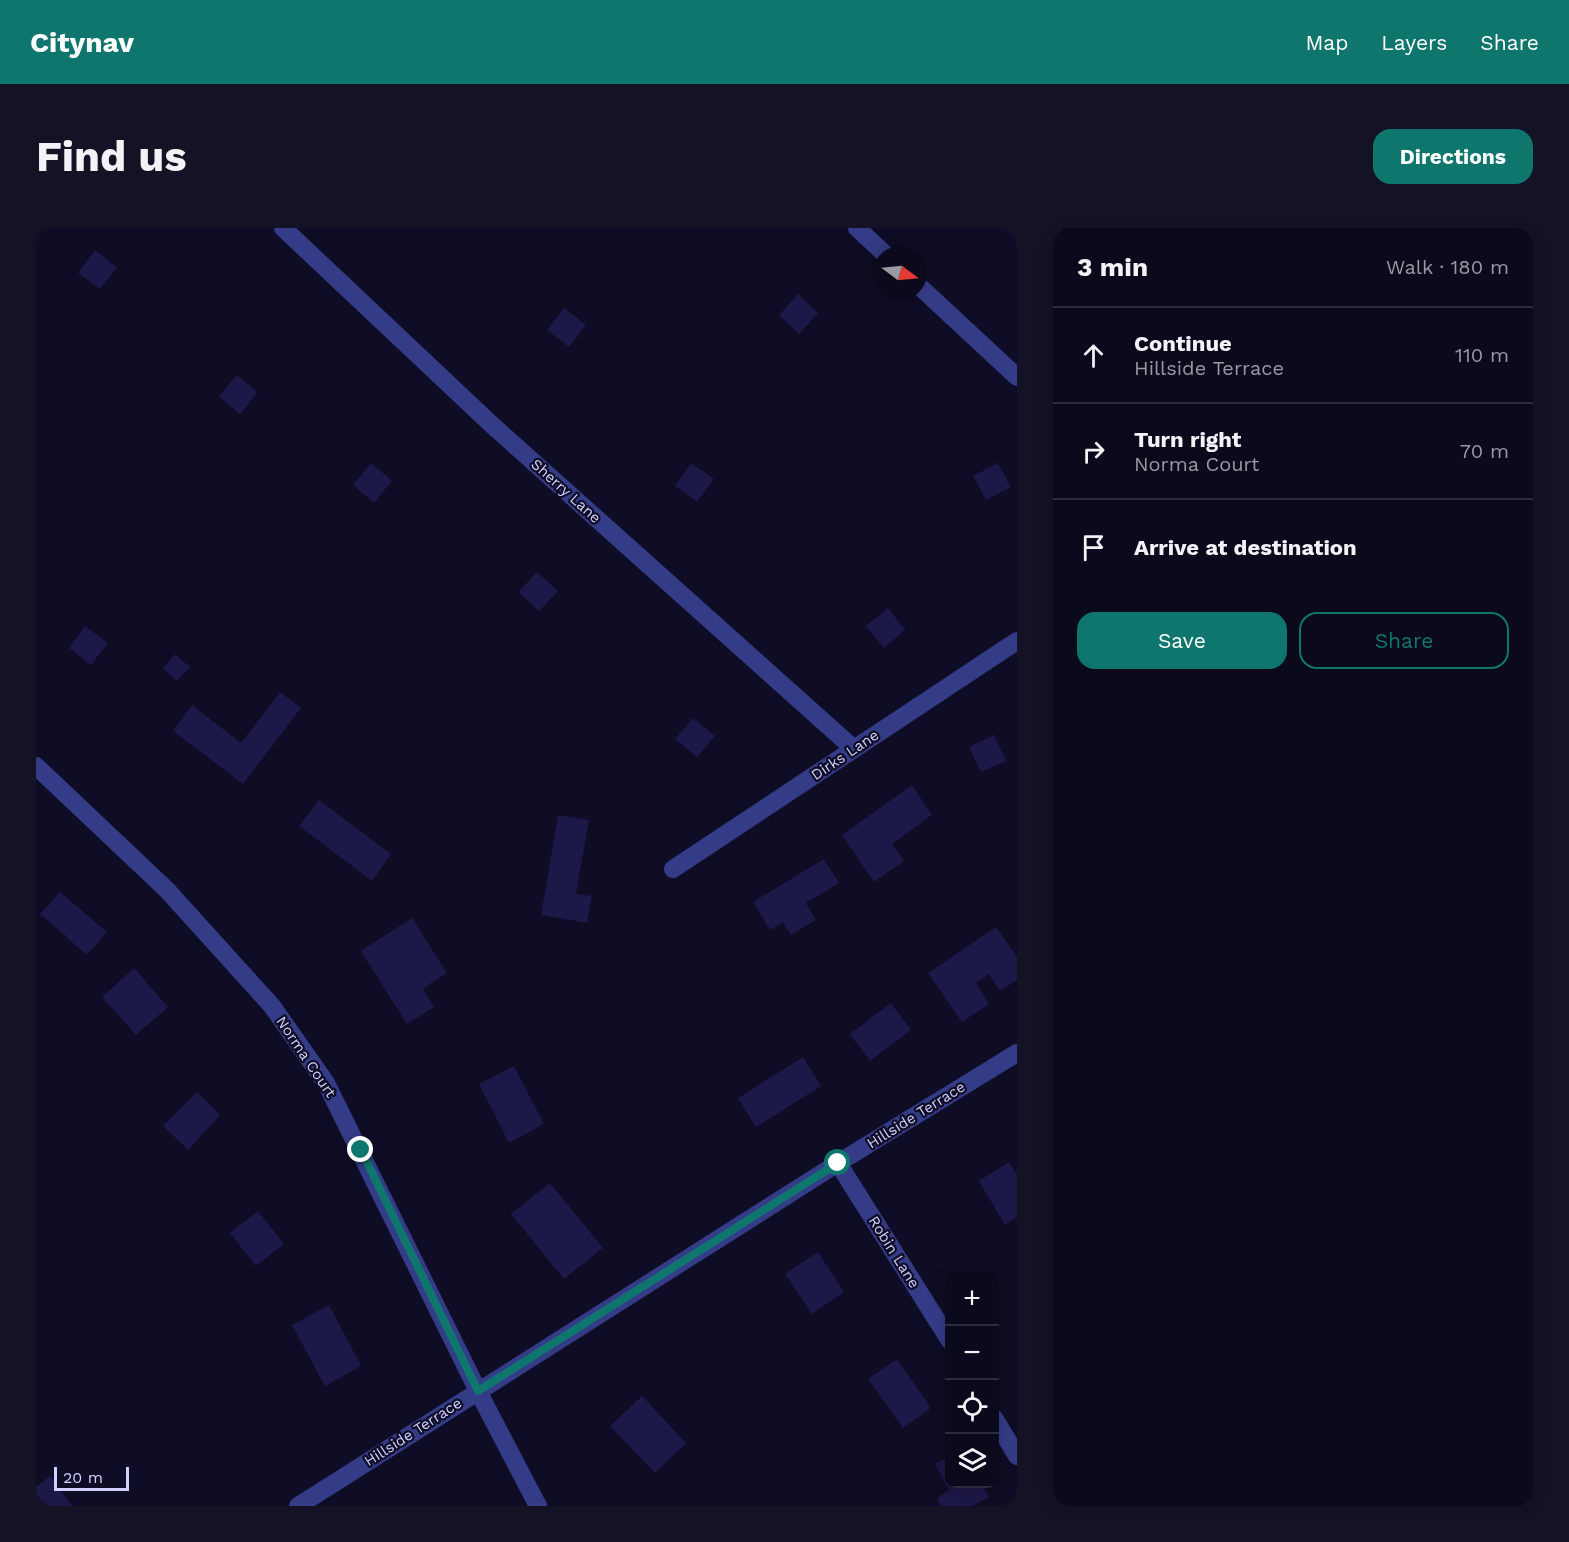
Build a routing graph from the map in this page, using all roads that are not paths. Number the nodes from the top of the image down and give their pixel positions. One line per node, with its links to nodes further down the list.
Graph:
1 (283, 228): 7 (street, Sherry Lane)
2 (857, 228): 3 (street)
3 (876, 246)
4 (927, 293): 5 (street)
5 (1017, 377)
6 (1017, 640): 7 (street, Dirks Lane)
7 (854, 749): 9 (street, Dirks Lane)
8 (36, 766): 13 (street, Norma Court)
9 (673, 869)
10 (1017, 1053): 11 (street, Hillside Terrace)
11 (838, 1163): 12 (street, Robin Lane); 13 (street, Hillside Terrace)
12 (945, 1333)
13 (478, 1391): 16 (street, Hillside Terrace); 17 (street, Norma Court)
14 (999, 1426): 15 (street)
15 (1017, 1456)
16 (298, 1506)
17 (538, 1506)

